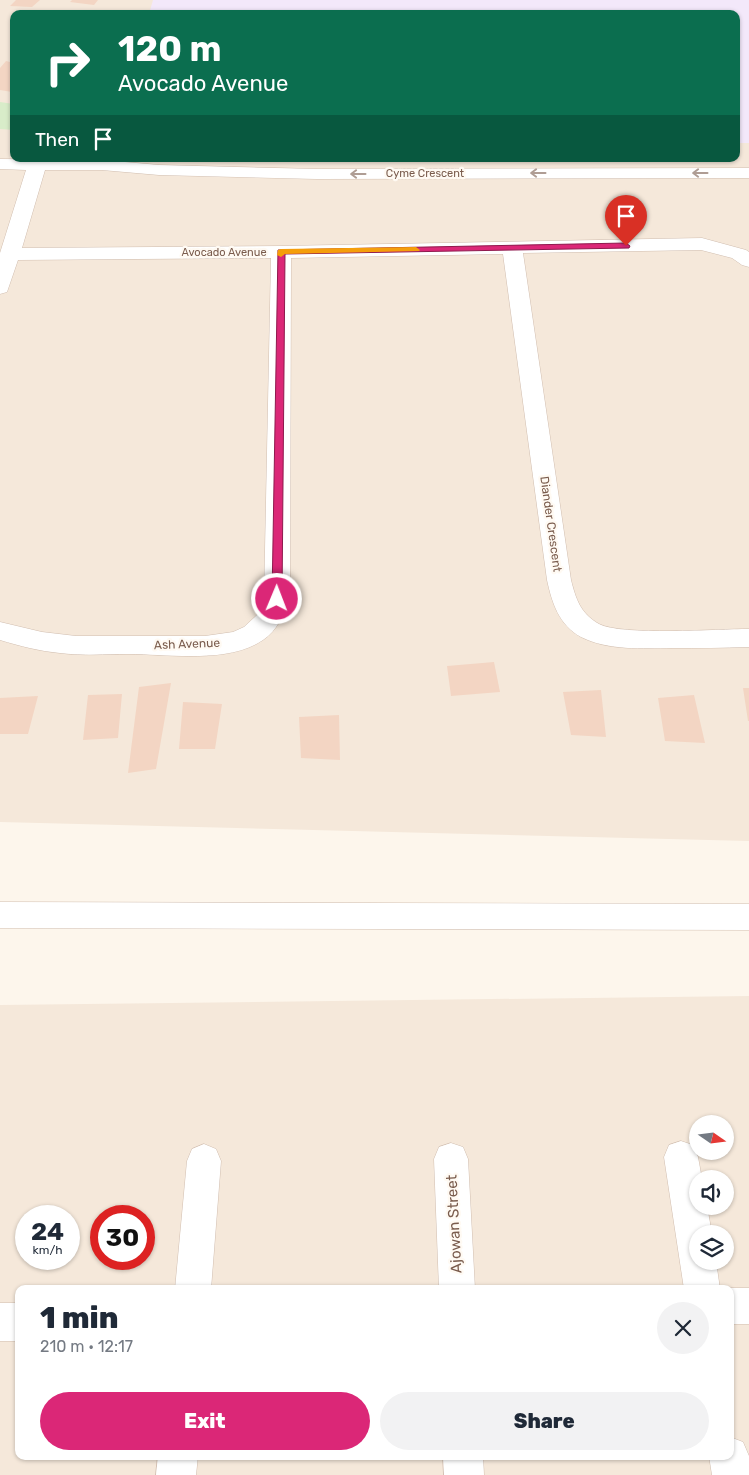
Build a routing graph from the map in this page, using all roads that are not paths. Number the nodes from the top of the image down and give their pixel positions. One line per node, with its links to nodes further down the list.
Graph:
1 (129, 162): 4 (street, Cyme Crescent)
2 (0, 164): 3 (street, Cyme Crescent)
3 (37, 165): 4 (street, Cyme Crescent); 8 (street)
4 (102, 165): 5 (street, Cyme Crescent, one-way to 4)
5 (749, 173)
6 (512, 248): 7 (street, Avocado Avenue); 9 (street, Avocado Avenue); 12 (street, Diander Crescent)
7 (281, 252): 8 (street, Avocado Avenue); 11 (street, Ash Avenue)
8 (9, 254): 10 (street)
9 (744, 258)
10 (0, 288)
11 (0, 631)
12 (749, 638)
13 (0, 915): 14 (street)
14 (749, 917)
15 (681, 1157): 18 (street)
16 (451, 1159): 21 (street, Ajowan Street)
17 (204, 1161): 20 (street)
18 (692, 1225)
19 (699, 1270): 22 (street)
20 (193, 1285)
21 (457, 1285)
22 (701, 1285)
23 (734, 1306): 24 (street)
24 (749, 1306)
25 (0, 1322): 26 (street)
26 (15, 1322)
27 (178, 1460): 30 (street)
28 (463, 1460): 31 (street)
29 (730, 1460): 32 (street)
30 (176, 1475)
31 (464, 1475)
32 (732, 1475)

